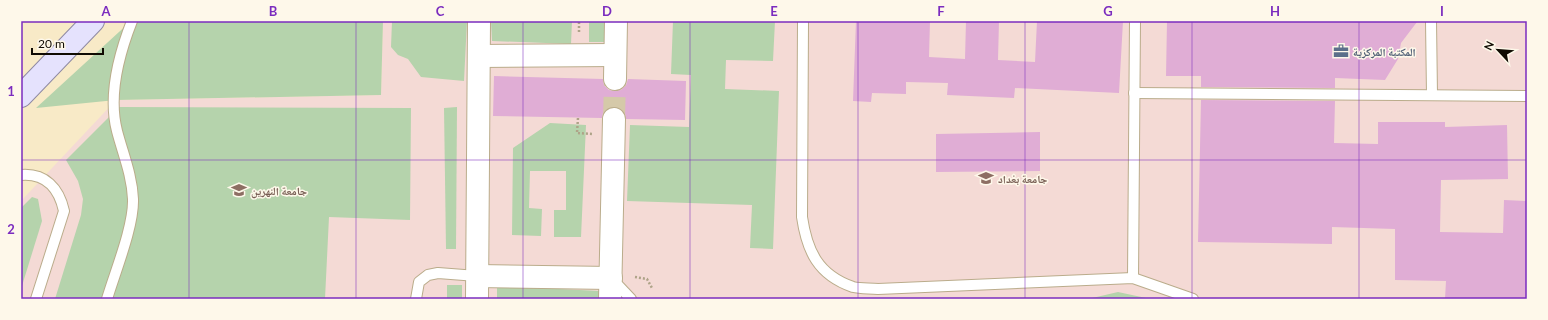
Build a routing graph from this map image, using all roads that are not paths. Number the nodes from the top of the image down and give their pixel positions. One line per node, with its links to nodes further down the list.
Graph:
1 (93, 21): 13 (main road)
2 (132, 21): 21 (lane)
3 (479, 21): 9 (street)
4 (616, 21): 8 (street)
5 (802, 21): 18 (lane)
6 (1135, 21): 11 (lane)
7 (1431, 21): 12 (lane)
8 (616, 55): 9 (street); 10 (street)
9 (479, 56): 17 (street)
10 (615, 79)
11 (1134, 93): 12 (lane); 18 (lane)
12 (1432, 95): 14 (lane)
13 (21, 96)
14 (1527, 96)
15 (614, 119): 19 (street)
16 (21, 175): 20 (lane)
17 (477, 276): 19 (street); 22 (lane); 23 (street)
18 (1133, 278): 25 (lane)
19 (611, 289): 24 (lane)
20 (36, 299)
21 (107, 299)
22 (416, 299)
23 (477, 299)
24 (631, 299)
25 (1193, 299)

